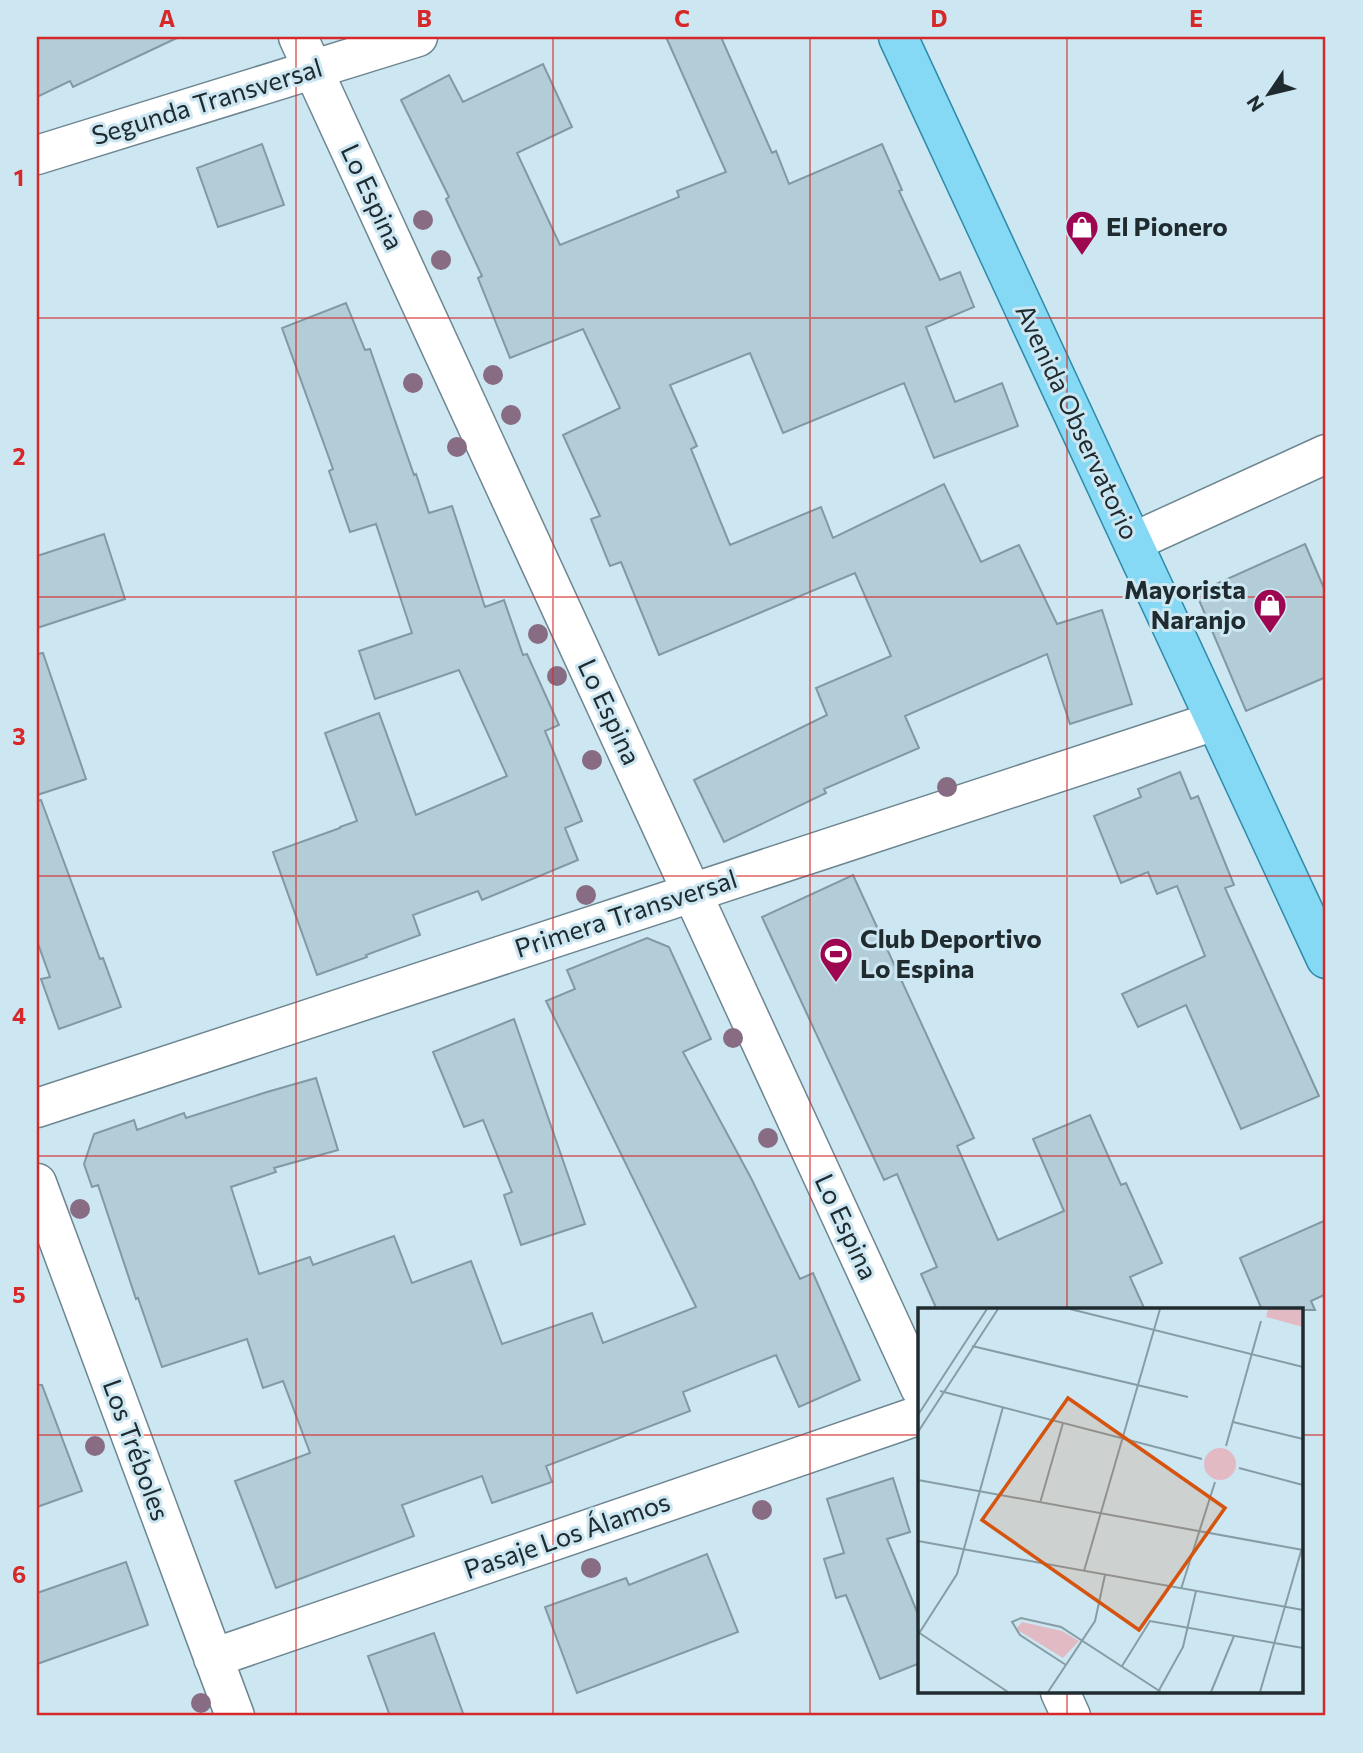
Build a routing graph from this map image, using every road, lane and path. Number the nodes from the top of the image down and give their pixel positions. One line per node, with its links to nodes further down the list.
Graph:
1 (418, 37): 3 (street, Segunda Transversal)
2 (898, 37): 6 (main road, Avenida Observatorio)
3 (305, 53): 4 (street, Segunda Transversal); 8 (street, Lo Espina)
4 (37, 155)
5 (1326, 454): 6 (street)
6 (1133, 542): 7 (main road, Avenida Observatorio)
7 (1215, 721): 8 (street, Primera Transversal); 9 (main road, Avenida Observatorio)
8 (692, 893): 10 (street, Primera Transversal); 12 (street, Lo Espina)
9 (1326, 959)
10 (37, 1108)
11 (37, 1183): 14 (street, Los Tréboles)
12 (918, 1384)
13 (918, 1416): 14 (street, Pasaje Los Álamos)
14 (213, 1658): 16 (street, Los Tréboles)
15 (1061, 1694): 17 (street)
16 (235, 1716)
17 (1072, 1716)

